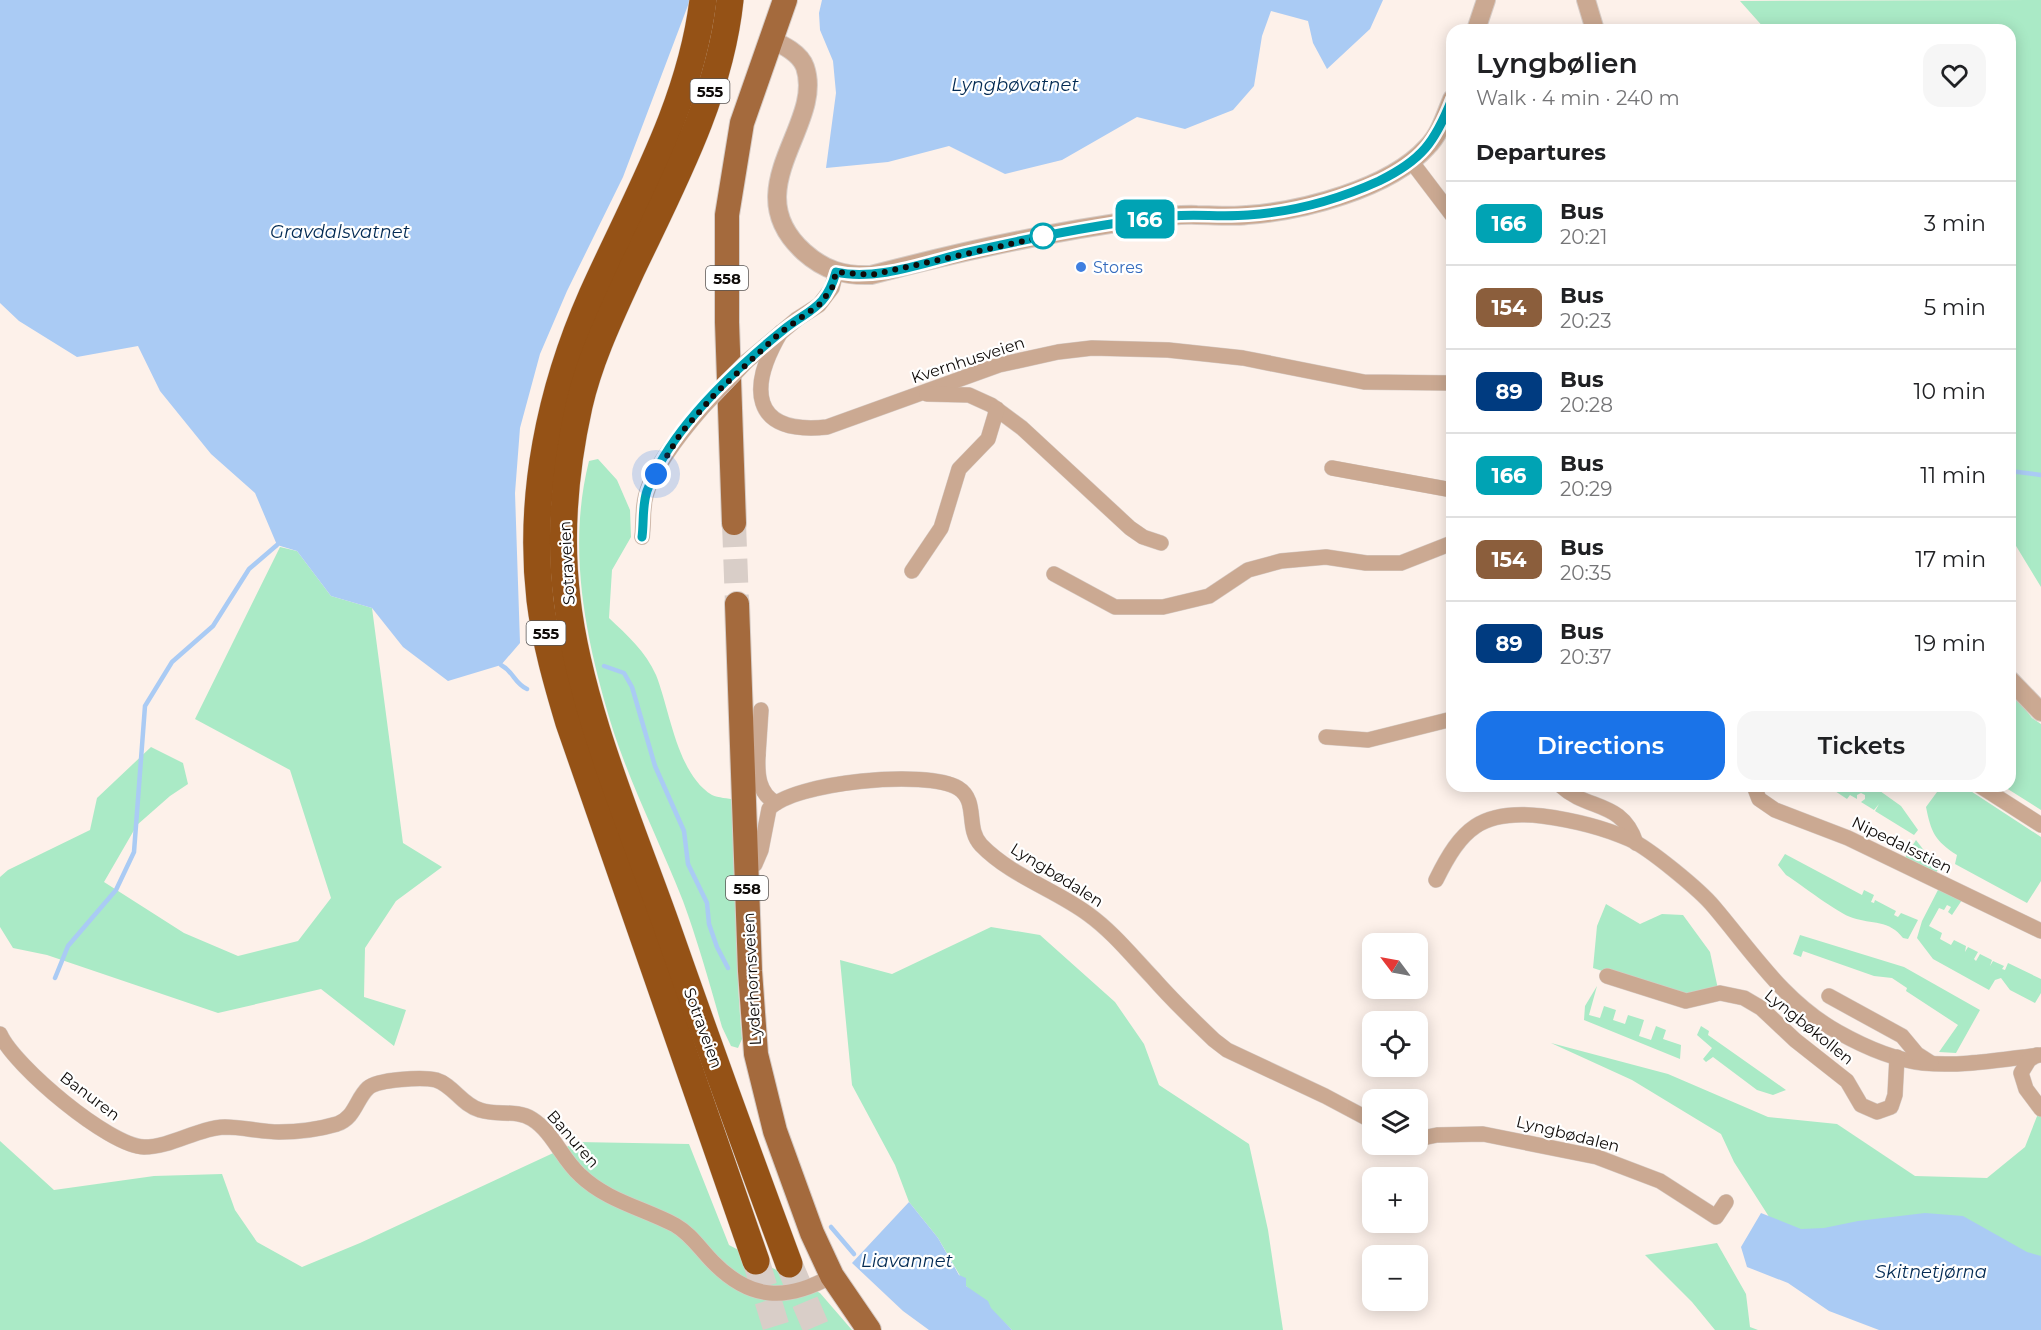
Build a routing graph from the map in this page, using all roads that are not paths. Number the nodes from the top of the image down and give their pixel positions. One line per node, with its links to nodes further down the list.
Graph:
1 (703, 0): 51 (highway, Sotraveien / 555)
2 (785, 0): 8 (main road, 558)
3 (1486, 0): 6 (street)
4 (1586, 0): 7 (street)
5 (730, 6): 52 (highway, Sotraveien / 555)
6 (1478, 24)
7 (1593, 24)
8 (770, 39): 12 (street); 19 (main road, 558)
9 (1446, 114): 10 (street)
10 (1411, 161): 11 (street); 12 (street)
11 (1446, 207)
12 (836, 272): 13 (street)
13 (781, 332): 15 (street, Kvernhusveien); 20 (street, bridge)
14 (1446, 383): 15 (street, Kvernhusveien)
15 (921, 394): 16 (street)
16 (997, 409): 21 (street); 23 (street)
17 (1332, 468): 18 (street)
18 (1446, 489)
19 (734, 523)
20 (642, 537)
21 (1161, 543)
22 (1446, 545): 24 (street)
23 (912, 571)
24 (1054, 574)
25 (737, 604): 31 (main road, Lyderhornsveien / 558)
26 (2016, 686): 28 (street)
27 (761, 710): 31 (street)
28 (2041, 712)
29 (1446, 720): 30 (street)
30 (1326, 737)
31 (750, 755): 35 (street); 38 (main road, Lyderhornsveien / 558)
32 (1573, 792): 37 (street, Lyngbøkollen)
33 (1757, 792): 40 (street, Nipedalsstien)
34 (1989, 792): 36 (street)
35 (776, 803): 38 (street); 48 (street, Lyngbødalen)
36 (2041, 825)
37 (1636, 843): 39 (street, Lyngbøkollen); 45 (street, Lyngbøkollen)
38 (746, 865): 53 (main road, Lyderhornsveien / 558)
39 (1436, 880)
40 (2041, 931)
41 (1607, 976): 45 (street, Lyngbøkollen)
42 (1829, 996): 46 (street)
43 (0, 1034): 53 (street, Banuren)
44 (2039, 1055): 46 (street, Lyngbøkollen); 47 (street, Lyngbøkollen)
45 (1897, 1057): 46 (street, Lyngbøkollen)
46 (1931, 1063)
47 (2041, 1109)
48 (1362, 1116)
49 (1428, 1137): 50 (street, Lyngbødalen)
50 (1726, 1202)
51 (756, 1261)
52 (789, 1264)
53 (832, 1276): 54 (main road, Lyderhornsveien / 558)
54 (869, 1330)

